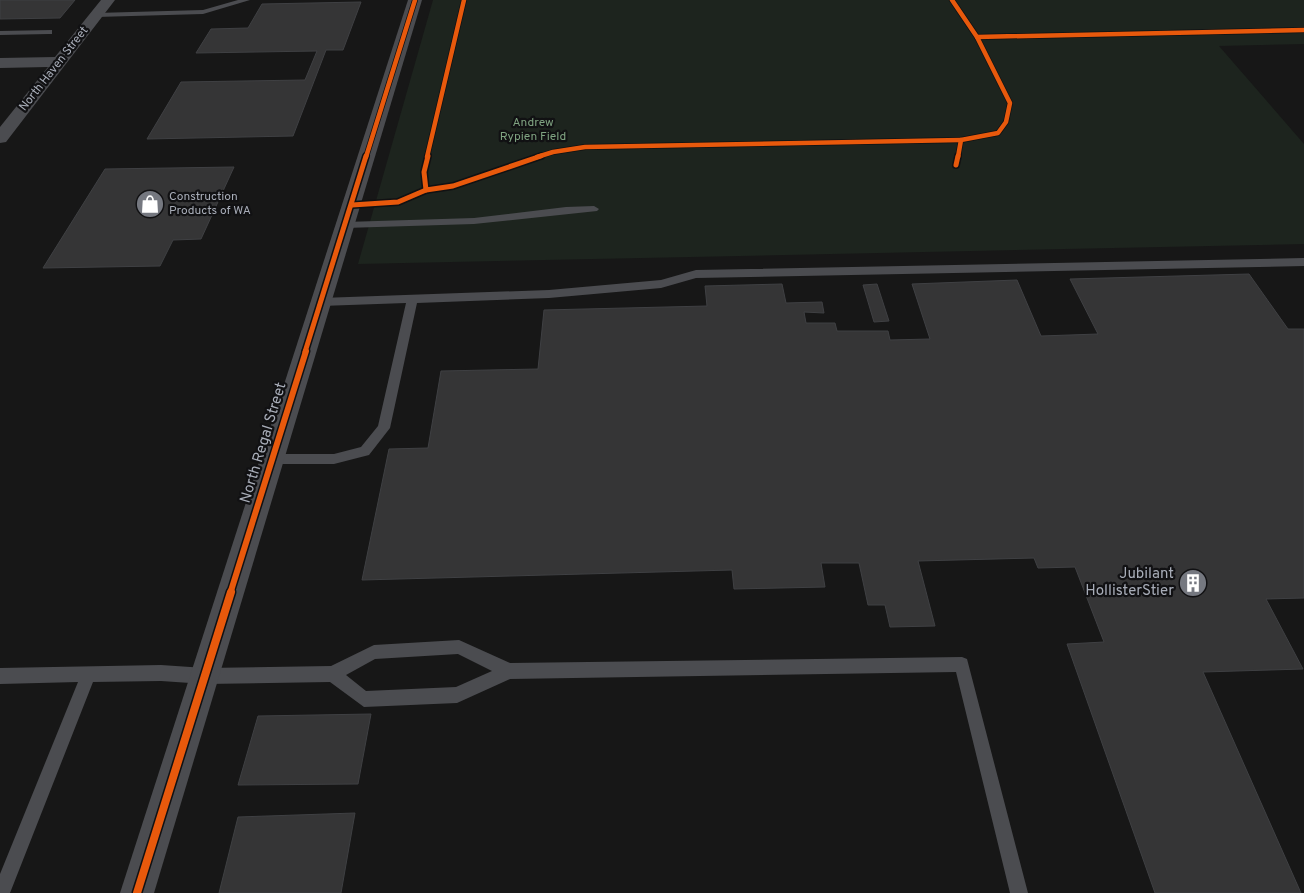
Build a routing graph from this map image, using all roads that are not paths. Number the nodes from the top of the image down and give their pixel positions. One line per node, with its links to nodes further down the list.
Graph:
1 (108, 0): 4 (street, North Haven Street)
2 (246, 0): 4 (lane)
3 (416, 0): 11 (street, North Regal Street)
4 (96, 15): 7 (street, North Haven Street)
5 (49, 32): 6 (lane)
6 (0, 33)
7 (59, 62): 8 (street); 9 (street, North Haven Street)
8 (0, 63)
9 (0, 138)
10 (594, 209): 11 (lane)
11 (345, 225): 14 (street, North Regal Street)
12 (1304, 262): 13 (lane)
13 (412, 299): 14 (lane); 15 (lane)
14 (322, 302): 15 (street, North Regal Street)
15 (272, 459): 20 (street, North Regal Street)
16 (509, 671): 17 (lane); 17 (lane); 23 (lane)
17 (332, 674): 20 (lane)
18 (88, 675): 19 (lane); 20 (lane); 21 (lane)
19 (0, 676)
20 (205, 676): 22 (street, North Regal Street)
21 (1, 893)
22 (137, 893)
23 (1019, 893)

